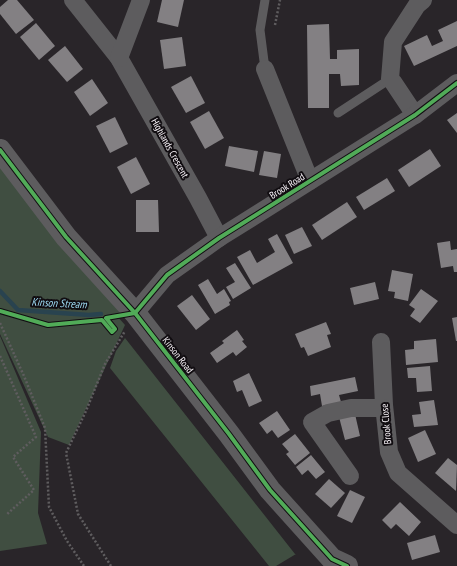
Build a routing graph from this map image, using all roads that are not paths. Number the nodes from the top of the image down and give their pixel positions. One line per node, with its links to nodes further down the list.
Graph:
1 (73, 0): 5 (street, Highlands Crescent)
2 (141, 0): 5 (street)
3 (265, 0): 6 (lane)
4 (423, 0): 7 (street)
5 (119, 58): 13 (street, Highlands Crescent)
6 (265, 69): 12 (street)
7 (390, 79): 9 (lane); 10 (street)
8 (457, 83): 10 (street, Brook Road)
9 (338, 113)
10 (415, 115): 12 (street, Brook Road)
11 (0, 150): 14 (street, Kinson Road)
12 (310, 181): 13 (street, Brook Road)
13 (219, 238): 14 (street, Brook Road)
14 (136, 313): 19 (street, Kinson Road)
15 (381, 342): 16 (street, Brook Close)
16 (384, 408): 17 (street); 18 (street, Brook Close)
17 (350, 476)
18 (457, 525)
19 (336, 564)

